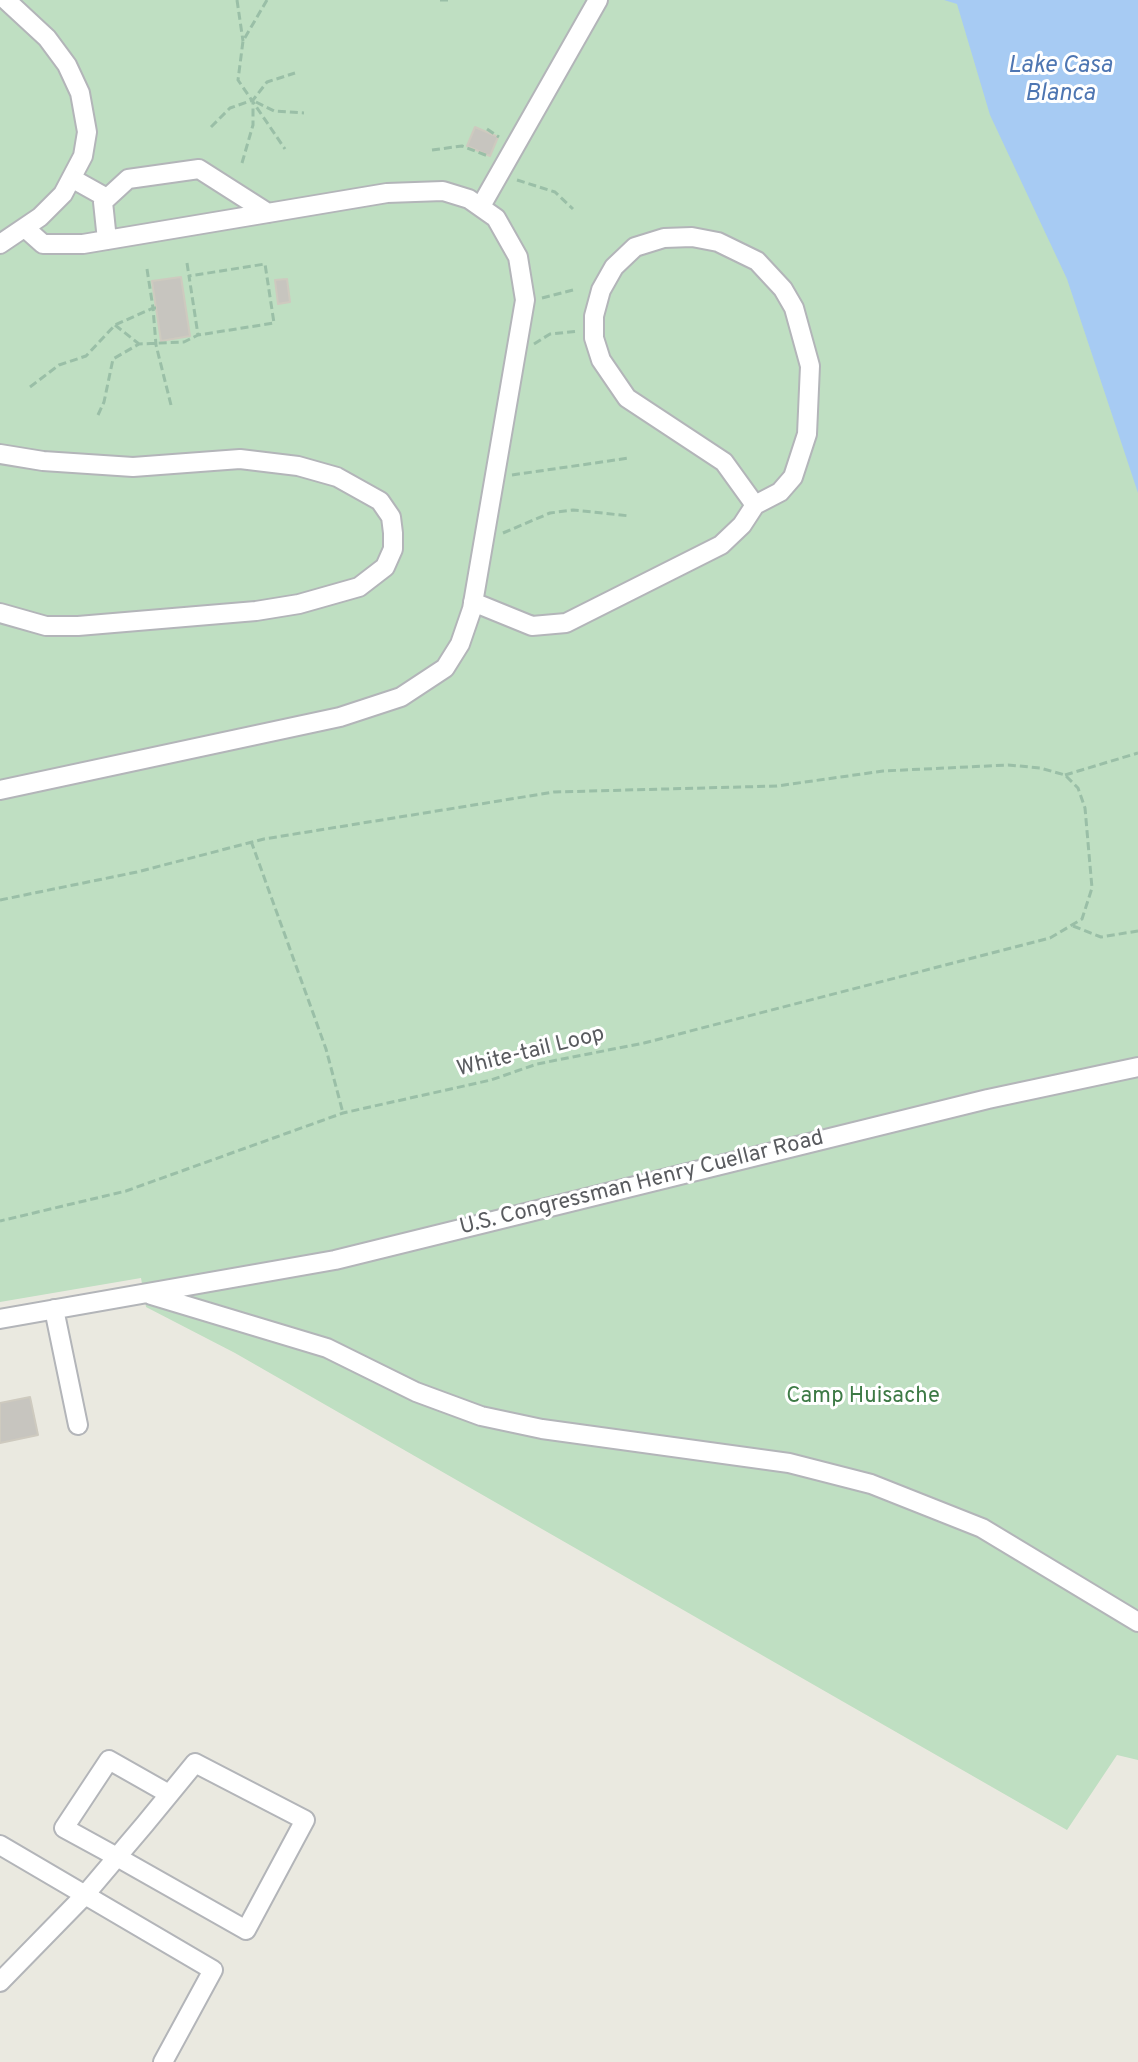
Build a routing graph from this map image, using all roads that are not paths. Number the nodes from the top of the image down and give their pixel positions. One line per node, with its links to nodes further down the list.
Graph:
1 (6, 0): 3 (street)
2 (598, 0): 5 (street)
3 (73, 179): 4 (street); 7 (street)
4 (107, 198): 6 (street); 8 (street)
5 (481, 206): 6 (street); 12 (street)
6 (268, 213): 8 (street)
7 (25, 228): 8 (street); 9 (street)
8 (107, 240)
9 (0, 244)
10 (0, 454): 13 (street)
11 (755, 505): 11 (street); 12 (street)
12 (473, 602): 14 (street)
13 (0, 613)
14 (0, 790)
15 (1138, 1067): 16 (street, U.S. Congressman Henry Cuellar Road)
16 (144, 1293): 17 (street, U.S. Congressman Henry Cuellar Road); 20 (street, U.S. Congressman Henry Cuellar Road)
17 (54, 1309): 18 (street, U.S. Congressman Henry Cuellar Road); 19 (street)
18 (0, 1319)
19 (78, 1425)
20 (1138, 1622)
21 (169, 1794): 23 (street); 23 (street); 23 (street)
22 (0, 1845): 24 (street)
23 (117, 1857): 24 (street)
24 (84, 1896): 25 (street); 26 (street)
25 (0, 1982)
26 (163, 2062)

